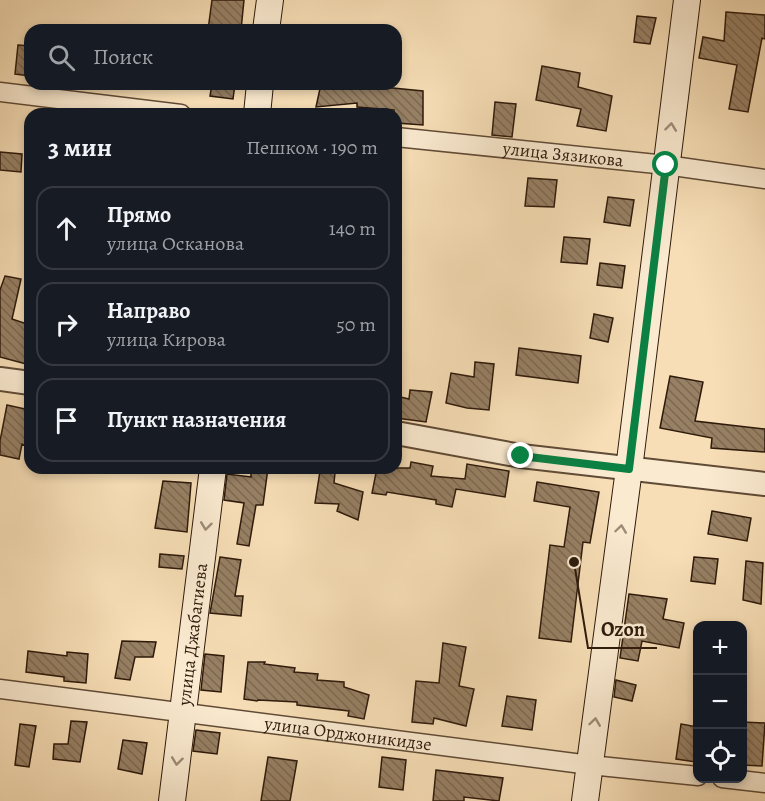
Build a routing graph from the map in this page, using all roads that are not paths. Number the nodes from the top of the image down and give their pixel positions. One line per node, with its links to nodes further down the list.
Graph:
1 (270, 0): 3 (main road)
2 (687, 0): 9 (main road, one-way to 2)
3 (267, 24)
4 (259, 90): 7 (main road)
5 (0, 92): 6 (street)
6 (132, 108)
7 (257, 108)
8 (402, 138): 9 (street, улица Зязикова)
9 (666, 165): 10 (street, улица Зязикова); 14 (main road)
10 (765, 179)
11 (0, 378): 12 (street)
12 (24, 382)
13 (402, 434): 14 (street)
14 (629, 469): 16 (street); 19 (main road, one-way to 14)
15 (212, 474): 18 (main road, улица Джабагиева, one-way to 18)
16 (765, 484)
17 (0, 689): 18 (street, улица Орджоникидзе)
18 (183, 713): 19 (street, улица Орджоникидзе); 23 (main road, улица Джабагиева, one-way to 23)
19 (590, 765): 20 (street, улица Орджоникидзе); 24 (main road)
20 (693, 775)
21 (747, 781): 22 (street)
22 (765, 783)
23 (172, 801)
24 (585, 801)

